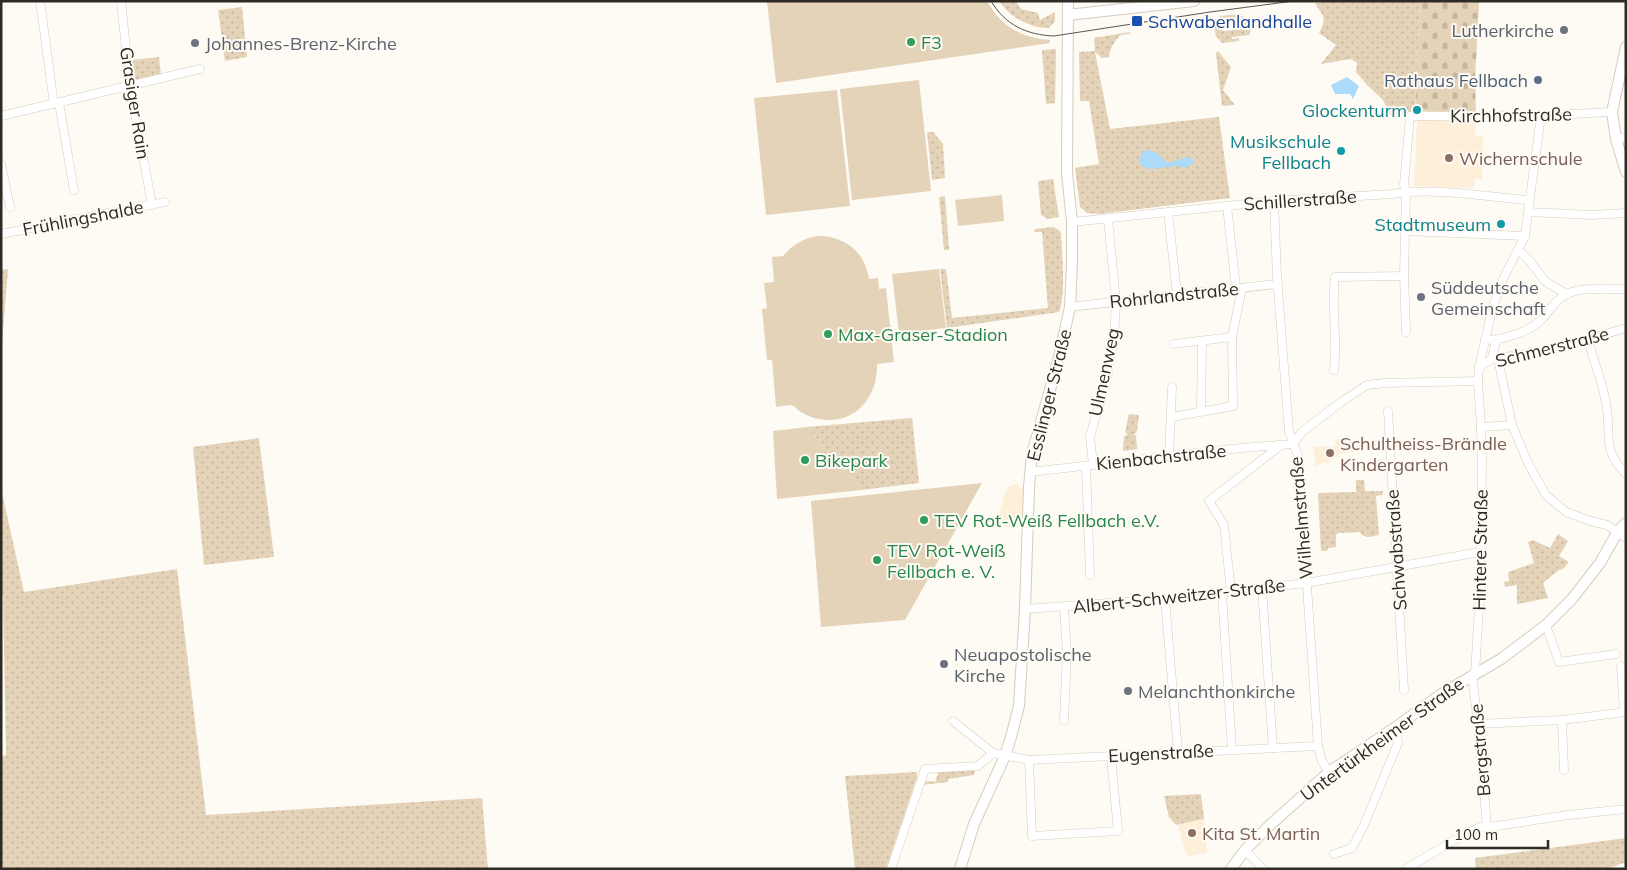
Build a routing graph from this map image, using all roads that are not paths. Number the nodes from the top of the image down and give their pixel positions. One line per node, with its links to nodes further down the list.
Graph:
1 (40, 1): 10 (street)
2 (121, 1): 9 (street, Grasiger Rain)
3 (1068, 1): 6 (main road, Esslinger Straße)
4 (1194, 1): 5 (main road)
5 (1179, 2): 6 (main road)
6 (1068, 15): 29 (main road, Esslinger Straße)
7 (1626, 47): 11 (main road)
8 (200, 69): 9 (street)
9 (130, 87): 10 (street); 22 (street, Grasiger Rain)
10 (56, 104): 13 (street); 17 (street)
11 (1612, 112): 12 (street, Kirchhofstraße); 14 (main road)
12 (1541, 115): 18 (street, Kirchhofstraße); 19 (street, Hintere Straße)
13 (1, 116)
14 (1621, 138): 16 (main road)
15 (1, 164): 24 (street)
16 (1626, 172)
17 (74, 190)
18 (1406, 192): 19 (street, Schillerstraße); 20 (street, Schillerstraße); 30 (street)
19 (1529, 200): 26 (street, Hintere Straße)
20 (1274, 201): 23 (street, Schillerstraße); 35 (street, Wilhelmstraße)
21 (165, 202): 22 (street, Frühlingshalde)
22 (152, 205): 31 (street, Frühlingshalde)
23 (1227, 206): 25 (street, Schillerstraße); 36 (street)
24 (10, 207)
25 (1168, 212): 28 (street, Schillerstraße); 38 (street)
26 (1528, 212): 27 (street); 32 (street, Hintere Straße)
27 (1626, 213)
28 (1108, 219): 29 (street, Schillerstraße); 40 (street, Ulmenweg)
29 (1072, 222): 41 (main road, Esslinger Straße)
30 (1405, 231): 32 (street); 34 (street)
31 (1, 234)
32 (1525, 236): 33 (street, Hintere Straße)
33 (1518, 250): 39 (street); 45 (street, Hintere Straße)
34 (1404, 276): 43 (street); 52 (street)
35 (1278, 284): 36 (street, Rohrlandstraße); 60 (street, Wilhelmstraße)
36 (1239, 288): 38 (street, Rohrlandstraße); 44 (street)
37 (1626, 289): 39 (street)
38 (1177, 294): 40 (street, Rohrlandstraße)
39 (1567, 294): 46 (street)
40 (1116, 301): 41 (street, Rohrlandstraße); 63 (street, Ulmenweg)
41 (1070, 307): 64 (main road, Esslinger Straße)
42 (1626, 328): 47 (street, Schmerstraße)
43 (1406, 332)
44 (1232, 337): 48 (street); 56 (street)
45 (1485, 340): 46 (street); 51 (street, Hintere Straße)
46 (1496, 340): 50 (street)
47 (1588, 340): 50 (street, Schmerstraße); 65 (street)
48 (1202, 342): 49 (street); 56 (street)
49 (1174, 344)
50 (1495, 359): 51 (street, Schmerstraße); 58 (street)
51 (1479, 367): 53 (street, Hintere Straße)
52 (1334, 370)
53 (1478, 382): 59 (street, Hintere Straße); 60 (street)
54 (1172, 387): 57 (street)
55 (1388, 411): 69 (street, Schwabstraße)
56 (1201, 412): 57 (street)
57 (1172, 418): 62 (street)
58 (1512, 425): 59 (street); 67 (street)
59 (1481, 427): 68 (street, Hintere Straße)
60 (1293, 444): 61 (street, Kienbachstraße); 71 (street, Wilhelmstraße)
61 (1281, 445): 62 (street, Kienbachstraße); 73 (street)
62 (1169, 456): 63 (street, Kienbachstraße)
63 (1089, 465): 64 (street, Kienbachstraße); 70 (street, Ulmenweg)
64 (1030, 472): 77 (main road, Esslinger Straße)
65 (1626, 474)
66 (1626, 523): 67 (main road, Untertürkheimer Straße)
67 (1622, 534): 78 (main road, Untertürkheimer Straße)
68 (1480, 552): 69 (street, Albert-Schweitzer-Straße); 81 (street, Hintere Straße)
69 (1397, 566): 71 (street, Albert-Schweitzer-Straße); 82 (street, Schwabstraße)
70 (1090, 575)
71 (1306, 583): 72 (street, Albert-Schweitzer-Straße); 89 (street, Wilhelmstraße)
72 (1262, 588): 73 (street, Albert-Schweitzer-Straße); 90 (street)
73 (1231, 592): 74 (street, Albert-Schweitzer-Straße)
74 (1222, 593): 75 (street, Albert-Schweitzer-Straße); 91 (street)
75 (1165, 599): 76 (street, Albert-Schweitzer-Straße); 92 (street)
76 (1064, 607): 77 (street, Albert-Schweitzer-Straße); 84 (street)
77 (1025, 609): 94 (main road, Esslinger Straße)
78 (1546, 625): 79 (street); 81 (main road, Untertürkheimer Straße)
79 (1616, 654)
80 (1621, 666): 83 (street)
81 (1474, 674): 87 (street, Bergstraße); 88 (main road, Untertürkheimer Straße)
82 (1404, 690)
83 (1625, 712): 85 (street)
84 (1064, 720)
85 (1562, 720): 87 (street); 97 (street)
86 (953, 721): 93 (street)
87 (1478, 724): 100 (street, Bergstraße)
88 (1396, 727): 98 (main road, Untertürkheimer Straße); 102 (street)
89 (1318, 746): 90 (street, Eugenstraße); 98 (street, Wilhelmstraße)
90 (1274, 748): 91 (street, Eugenstraße)
91 (1232, 750): 92 (street, Eugenstraße)
92 (1178, 752): 95 (street, Eugenstraße)
93 (993, 753): 94 (street, Eugenstraße); 103 (street)
94 (1005, 756): 96 (street, Eugenstraße); 104 (main road, Esslinger Straße)
95 (1111, 756): 96 (street, Eugenstraße); 96 (street)
96 (1029, 760)
97 (1564, 770)
98 (1329, 772): 101 (main road, Untertürkheimer Straße)
99 (1626, 809): 100 (street)
100 (1487, 826): 107 (street)
101 (1245, 850): 105 (main road, Untertürkheimer Straße); 106 (street)
102 (1334, 854)
103 (891, 869)
104 (960, 869)
105 (1231, 869)
106 (1264, 869)
107 (1406, 869)

